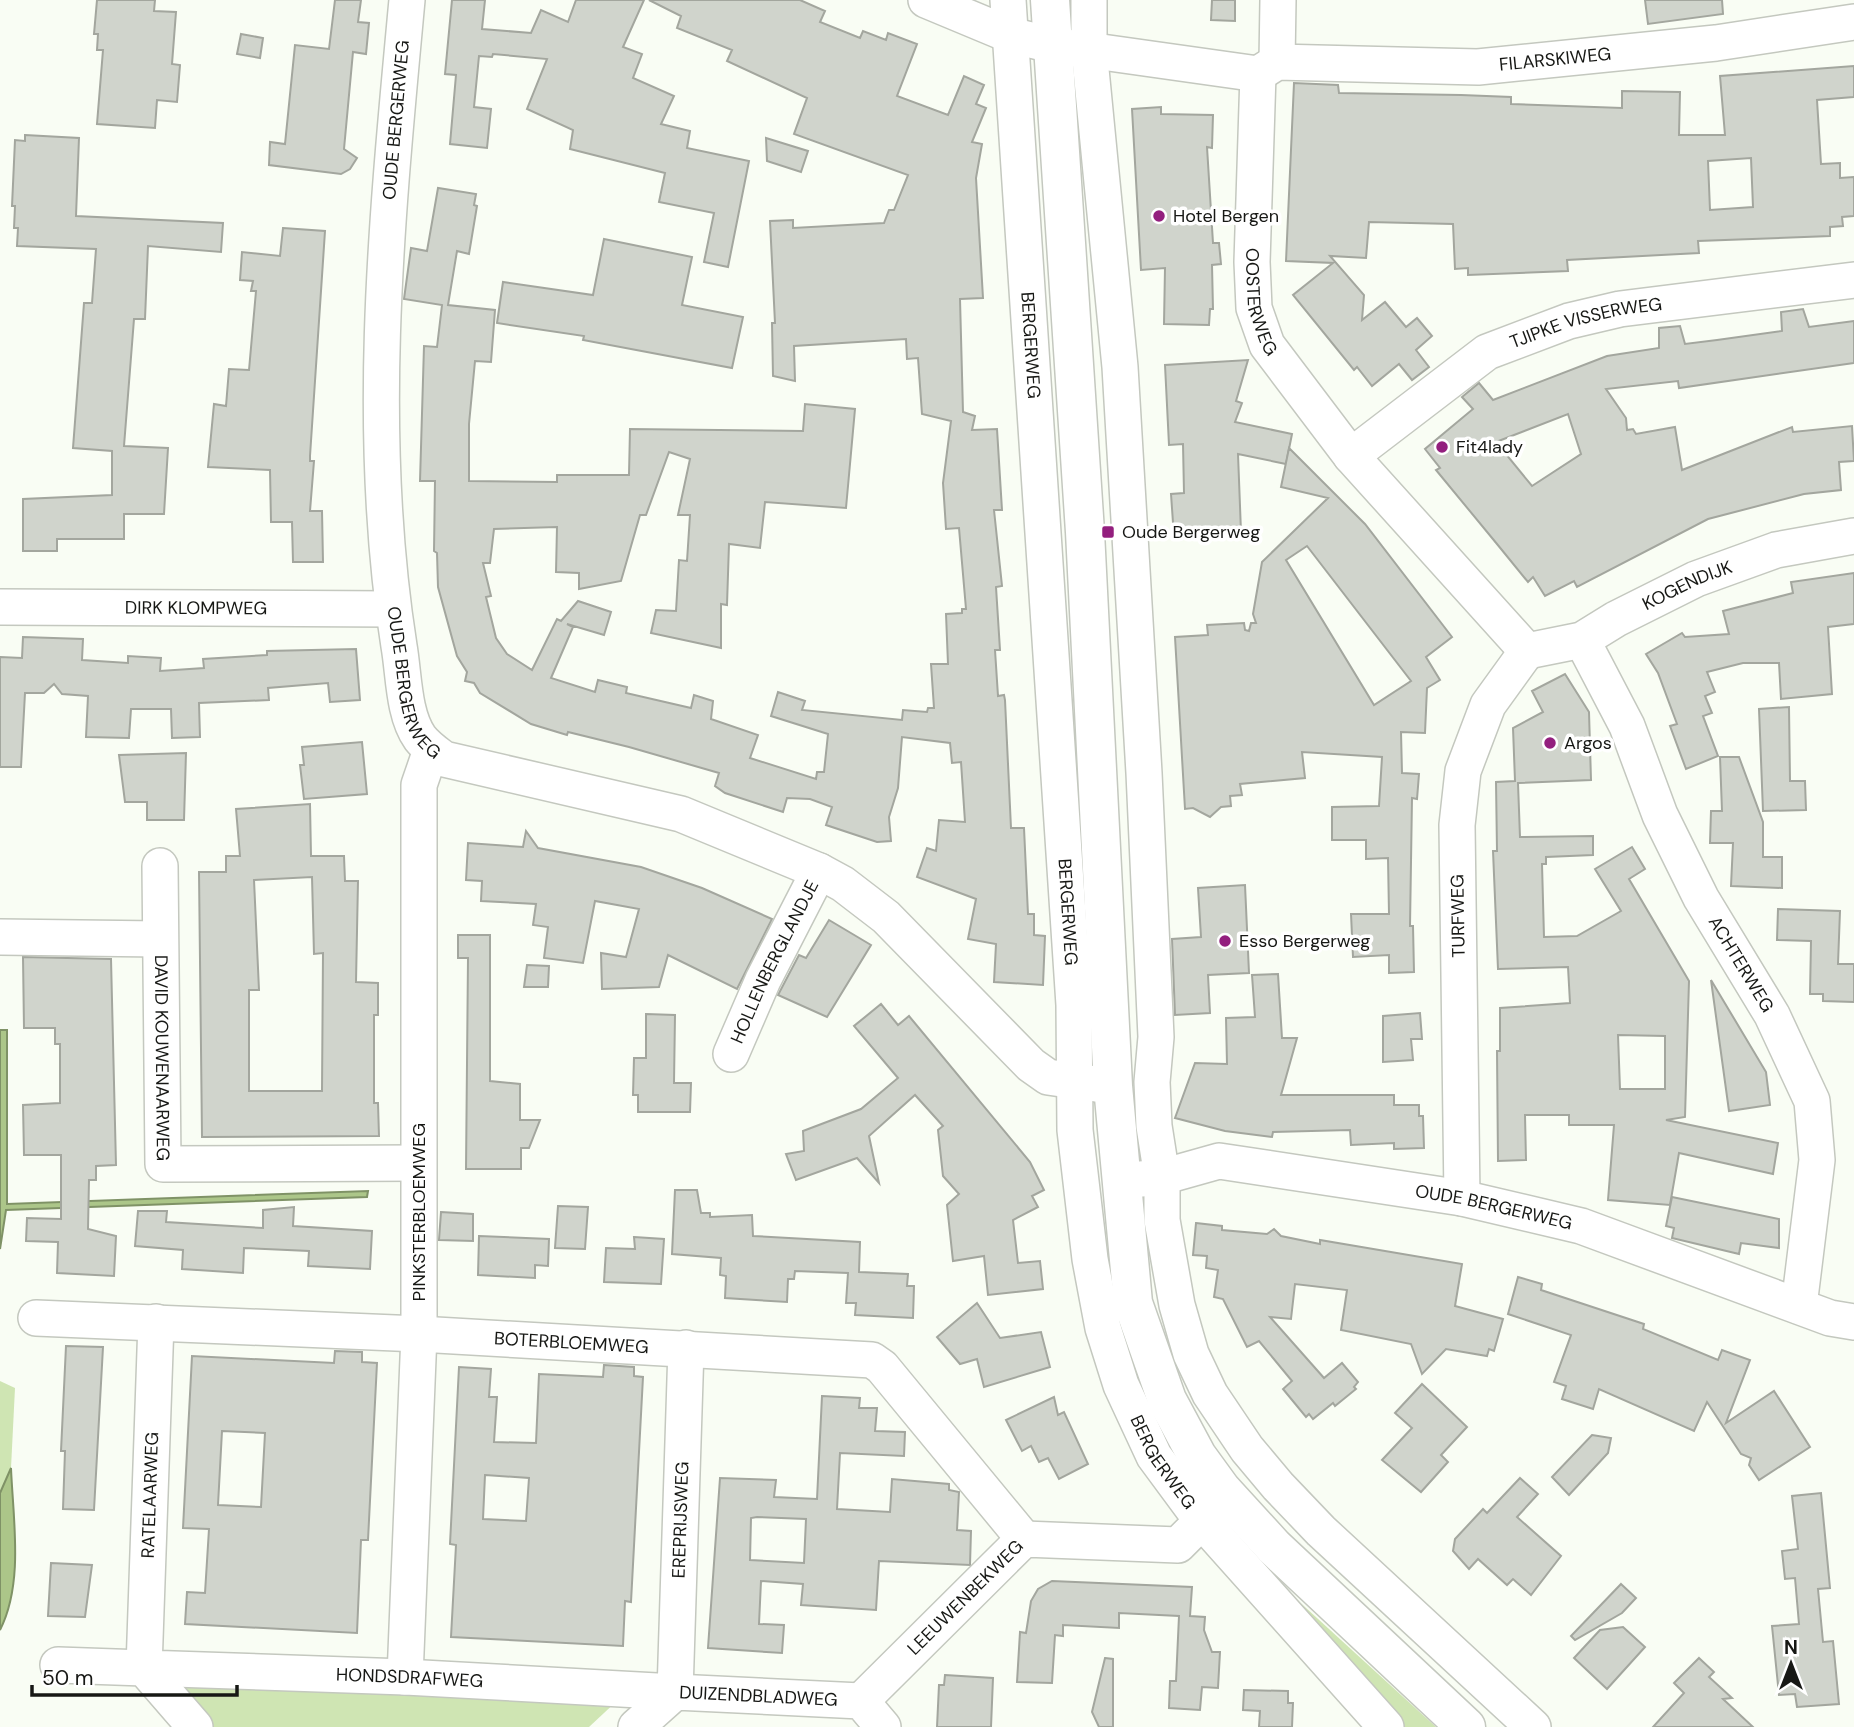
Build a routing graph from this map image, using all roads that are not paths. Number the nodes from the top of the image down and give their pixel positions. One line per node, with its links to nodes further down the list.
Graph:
1 (407, 0): 15 (street, OUDE BERGERWEG)
2 (926, 0): 8 (street)
3 (1008, 0): 8 (street, BERGERWEG)
4 (1050, 0): 9 (main road, BERGERWEG)
5 (1089, 0): 9 (street, BERGERWEG)
6 (1278, 0): 10 (street, OOSTERWEG)
7 (1854, 22): 10 (street, FILARSKIWEG)
8 (1010, 35): 9 (street); 28 (street, BERGERWEG)
9 (1071, 47): 10 (street); 19 (main road, BERGERWEG); 22 (street, BERGERWEG)
10 (1267, 68): 12 (street, OOSTERWEG)
11 (1854, 280): 12 (street, TJIPKE VISSERWEG)
12 (1351, 456): 17 (street, OOSTERWEG)
13 (1854, 536): 16 (street, KOGENDIJK)
14 (0, 607): 15 (street, DIRK KLOMPWEG)
15 (393, 609): 18 (street, OUDE BERGERWEG)
16 (1582, 640): 17 (street, KOGENDIJK); 33 (street, ACHTERWEG)
17 (1527, 651): 32 (street, TURFWEG)
18 (431, 750): 21 (street, OUDE BERGERWEG); 29 (street, PINKSTERBLOEMWEG)
19 (1100, 842): 22 (street); 27 (main road, BERGERWEG)
20 (160, 866): 24 (street, DAVID KOUWENAARWEG)
21 (820, 871): 26 (street, HOLLENBERGLANDJE); 28 (street, OUDE BERGERWEG)
22 (1148, 871): 25 (street, BERGERWEG)
23 (0, 937): 24 (street)
24 (160, 939): 29 (street, DAVID KOUWENAARWEG)
25 (1154, 1007): 27 (street); 30 (street, BERGERWEG)
26 (731, 1054)
27 (1113, 1069): 28 (street, OUDE BERGERWEG); 31 (main road, BERGERWEG)
28 (1074, 1081): 39 (street, BERGERWEG)
29 (418, 1163): 37 (street, PINKSTERBLOEMWEG)
30 (1162, 1177): 31 (street, OUDE BERGERWEG); 32 (street, OUDE BERGERWEG); 50 (street, BERGERWEG)
31 (1119, 1181): 49 (main road, BERGERWEG)
32 (1462, 1198): 33 (street, OUDE BERGERWEG)
33 (1799, 1306): 36 (street, OUDE BERGERWEG)
34 (36, 1318): 35 (street, BOTERBLOEMWEG)
35 (156, 1322): 37 (street, BOTERBLOEMWEG); 42 (street, RATELAARWEG)
36 (1854, 1322)
37 (419, 1334): 38 (street, BOTERBLOEMWEG); 43 (street, PINKSTERBLOEMWEG)
38 (686, 1348): 40 (street, BOTERBLOEMWEG); 44 (street, EREPRIJSWEG)
39 (1202, 1521): 40 (street, LEEUWENBEKWEG); 48 (street, BERGERWEG)
40 (1024, 1539): 45 (street, LEEUWENBEKWEG)
41 (58, 1665): 42 (street, HONDSDRAFWEG)
42 (144, 1668): 43 (street, HONDSDRAFWEG); 46 (street)
43 (405, 1677): 44 (street, HONDSDRAFWEG)
44 (675, 1692): 45 (street, DUIZENDBLADWEG); 47 (street, DUIZENDBLADWEG)
45 (872, 1714)
46 (195, 1727)
47 (636, 1727)
48 (1384, 1727)
49 (1466, 1727)
50 (1533, 1727)

